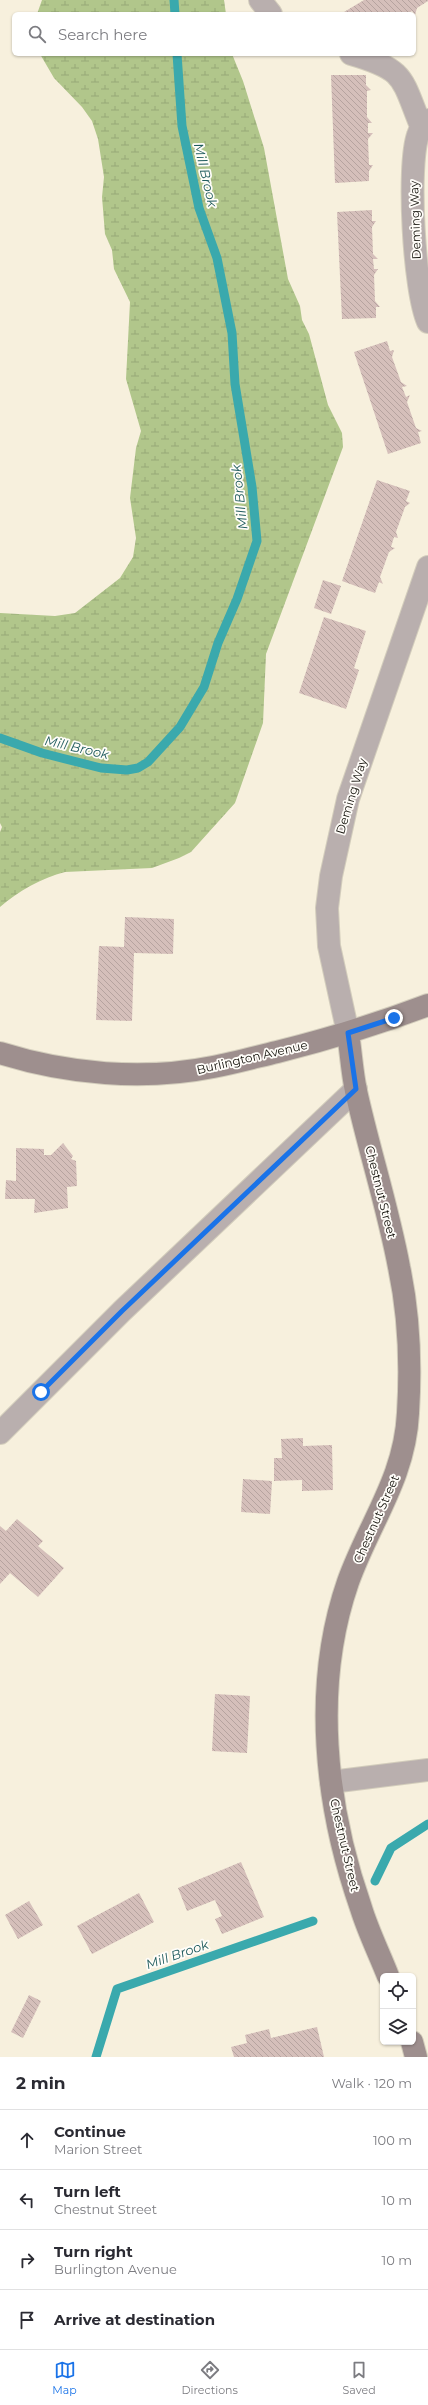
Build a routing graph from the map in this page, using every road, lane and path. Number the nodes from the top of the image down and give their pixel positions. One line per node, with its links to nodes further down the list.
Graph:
1 (260, 0): 2 (street)
2 (269, 12)
3 (358, 56): 4 (street)
4 (425, 123): 5 (street, Deming Way)
5 (428, 322)
6 (428, 567): 8 (street, Deming Way)
7 (428, 1006): 8 (street, Burlington Avenue)
8 (348, 1033): 9 (street, Burlington Avenue); 10 (street, Chestnut Street)
9 (0, 1053)
10 (356, 1089): 11 (street); 13 (street, Chestnut Street)
11 (0, 1433)
12 (428, 1770): 13 (street)
13 (331, 1782): 14 (street, Chestnut Street)
14 (387, 1973)
15 (413, 2045): 16 (street)
16 (416, 2057)

